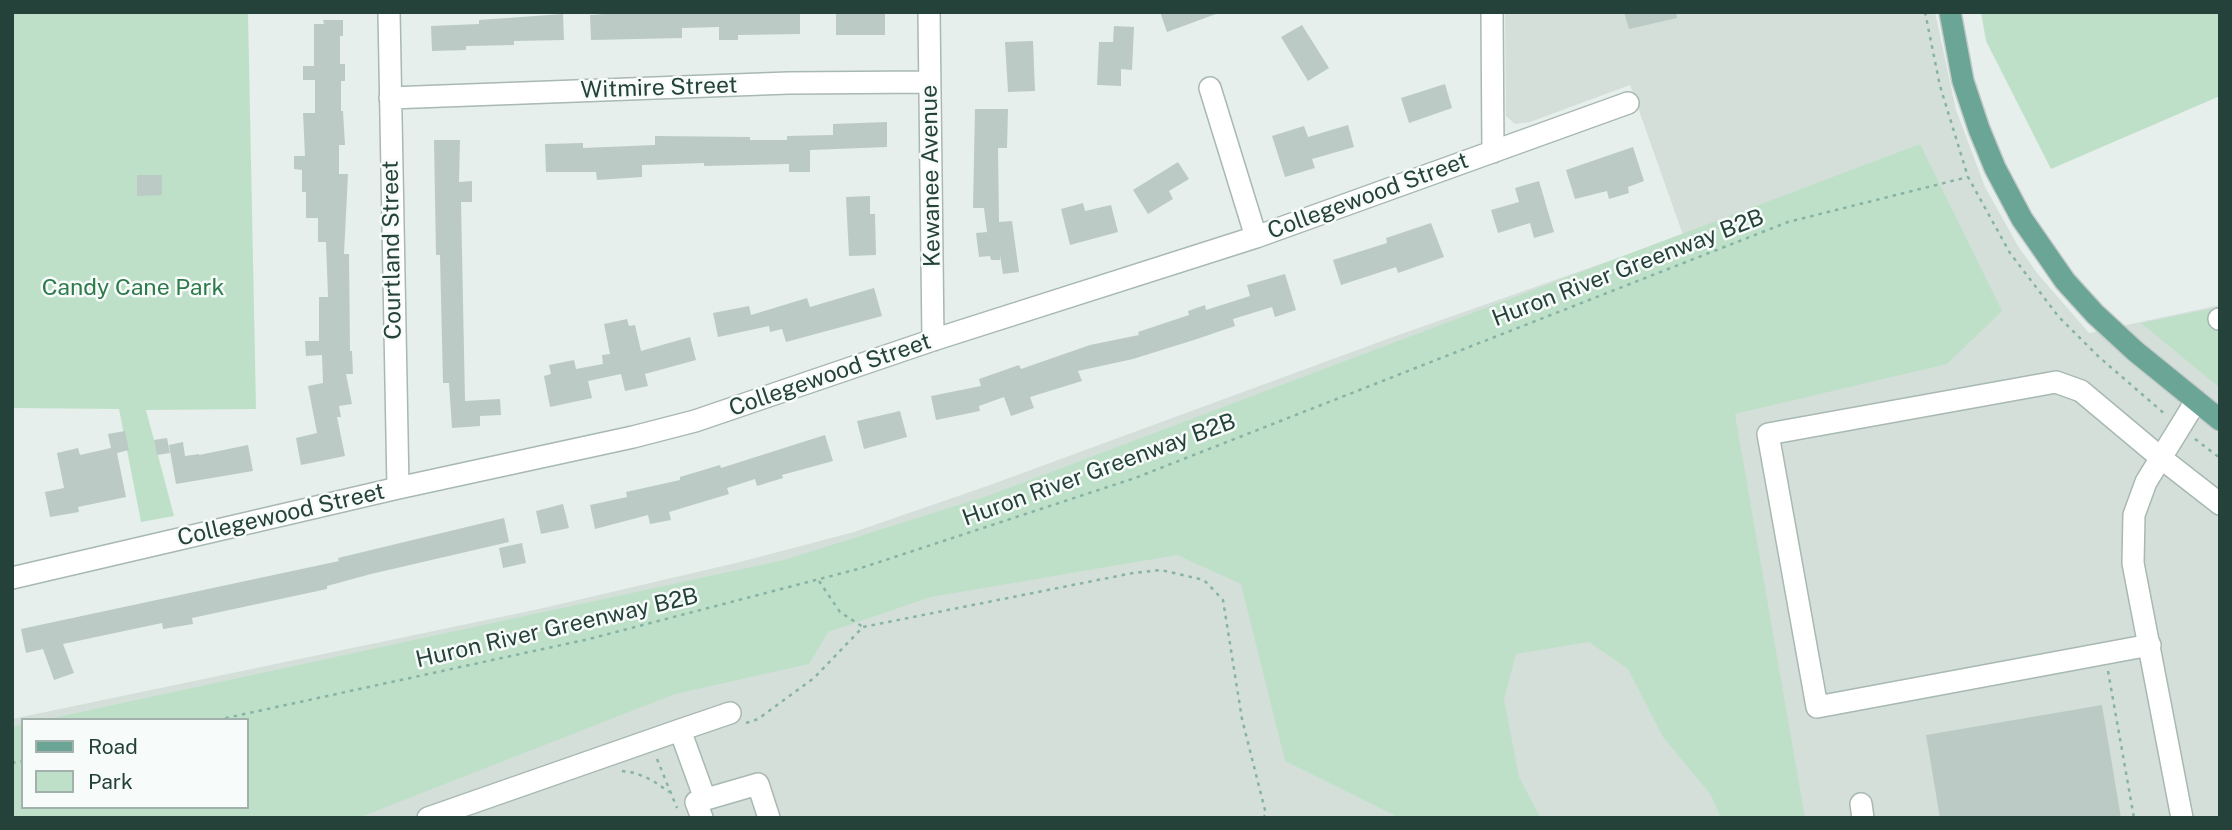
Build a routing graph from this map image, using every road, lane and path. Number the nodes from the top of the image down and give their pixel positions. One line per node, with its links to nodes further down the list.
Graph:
1 (389, 12): 8 (street, Courtland Street)
2 (929, 12): 6 (street, Kewanee Avenue)
3 (1492, 12): 10 (street)
4 (1925, 12): 19 (path, Huron River Greenway B2B)
5 (1950, 12): 13 (main road)
6 (928, 82): 8 (street, Witmire Street); 12 (street, Kewanee Avenue)
7 (1210, 88): 11 (street)
8 (390, 98): 16 (street, Courtland Street)
9 (1628, 103): 10 (street, Collegewood Street)
10 (1493, 152): 11 (street, Collegewood Street)
11 (1256, 237): 12 (street, Collegewood Street)
12 (933, 340): 16 (street, Collegewood Street)
13 (2196, 401): 14 (main road); 15 (street)
14 (2220, 420)
15 (2161, 458): 17 (street); 20 (street); 21 (street)
16 (398, 488): 18 (street, Collegewood Street)
17 (2220, 504)
18 (12, 578)
19 (819, 581): 23 (path, Huron River Greenway B2B); 30 (path)
20 (2150, 645): 21 (street); 35 (street)
21 (2105, 654): 34 (path)
22 (730, 713): 24 (street)
23 (226, 718)
24 (680, 730): 28 (street); 29 (street)
25 (657, 759): 27 (path)
26 (622, 771): 27 (path)
27 (671, 793): 32 (path)
28 (704, 808): 33 (street)
29 (456, 813): 31 (street)
30 (1266, 816)
31 (428, 818)
32 (681, 818)
33 (769, 818)
34 (2134, 818)
35 (2182, 818)

